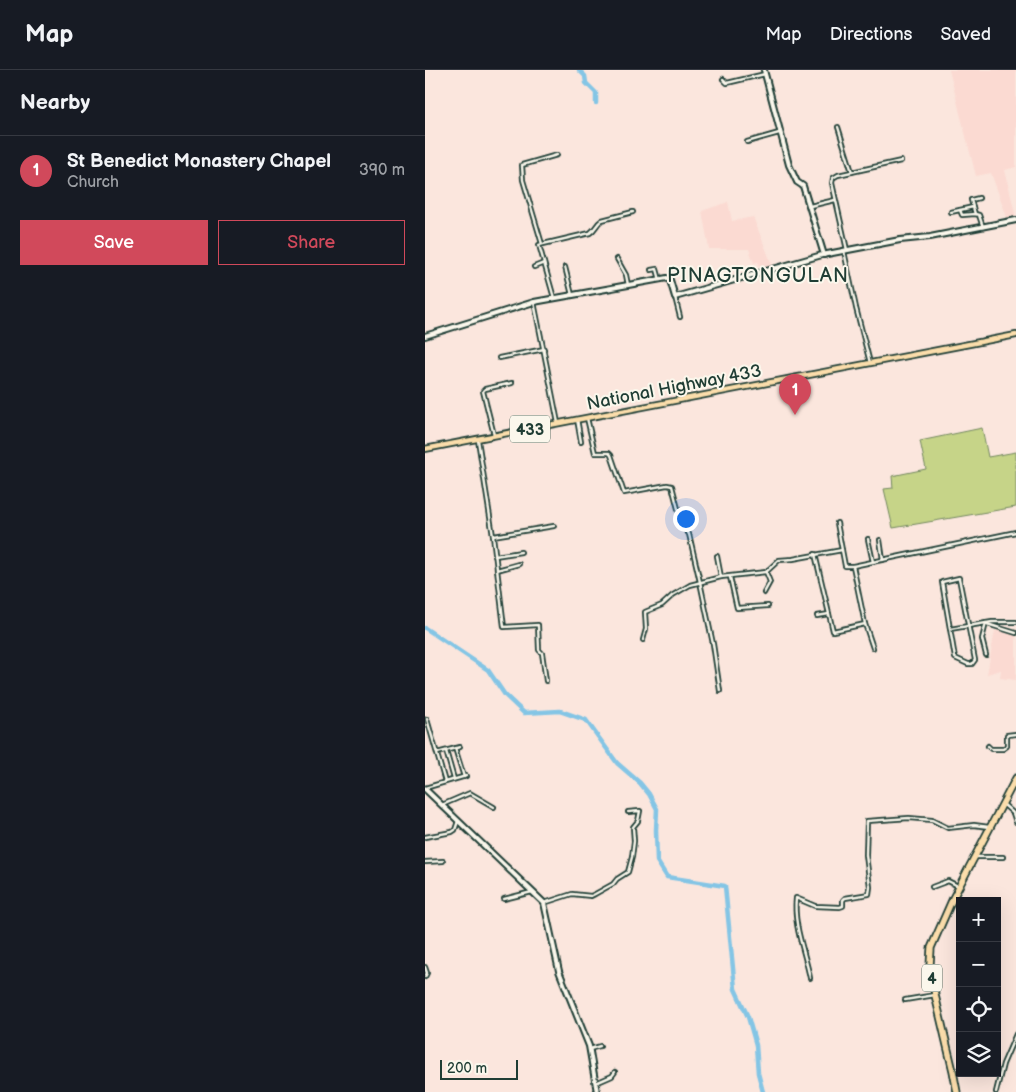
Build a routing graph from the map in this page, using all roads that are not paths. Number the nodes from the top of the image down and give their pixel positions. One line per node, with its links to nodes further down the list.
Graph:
1 (764, 72): 2 (street); 4 (street)
2 (723, 79)
3 (838, 127): 8 (street)
4 (779, 133): 5 (street); 11 (street)
5 (747, 142)
6 (557, 155): 19 (street)
7 (901, 161): 8 (street)
8 (852, 172): 10 (street)
9 (979, 198): 12 (street)
10 (835, 200): 11 (street); 20 (street)
11 (810, 206): 21 (street)
12 (973, 207): 13 (street); 16 (street)
13 (960, 210): 15 (street); 16 (street)
14 (633, 212): 19 (street)
15 (951, 212)
16 (975, 214): 18 (street)
17 (1016, 220): 18 (street)
18 (983, 227): 20 (street)
19 (542, 244): 23 (street)
20 (845, 251): 21 (street); 38 (street)
21 (824, 255): 30 (street)
22 (617, 259): 28 (street)
23 (544, 263): 25 (street); 31 (street)
24 (565, 267): 29 (street)
25 (534, 268)
26 (651, 270): 27 (street)
27 (660, 280): 28 (street); 30 (street)
28 (628, 286): 29 (street)
29 (572, 295): 31 (street)
30 (675, 297): 33 (street)
31 (554, 298): 32 (street)
32 (534, 302): 35 (street); 36 (street)
33 (680, 317)
34 (1016, 335): 38 (main road, National Highway 433 / 433)
35 (425, 336)
36 (544, 348): 37 (street); 42 (street)
37 (499, 358)
38 (870, 363): 40 (main road, National Highway 433 / 433)
39 (512, 383): 43 (street)
40 (587, 418): 41 (main road, National Highway 433 / 433); 66 (street)
41 (577, 420): 42 (main road, National Highway 433 / 433); 45 (street)
42 (559, 423): 43 (main road, National Highway 433 / 433)
43 (494, 435): 44 (main road, National Highway 433 / 433)
44 (477, 438): 46 (main road, National Highway 433 / 433); 50 (street)
45 (581, 442)
46 (425, 449)
47 (837, 523): 53 (street)
48 (554, 526): 50 (street)
49 (1016, 532): 58 (street)
50 (493, 536): 56 (street)
51 (868, 539): 59 (street)
52 (880, 540): 58 (street)
53 (842, 550): 55 (street); 61 (street)
54 (521, 552): 56 (street)
55 (815, 554): 63 (street); 69 (street)
56 (495, 556): 62 (street)
57 (717, 556): 64 (street)
58 (883, 560): 59 (street)
59 (873, 562): 61 (street)
60 (519, 564): 62 (street)
61 (853, 566): 73 (street)
62 (497, 570): 80 (street)
63 (767, 572): 65 (street); 67 (street)
64 (721, 577): 65 (street); 66 (street)
65 (730, 577): 68 (street)
66 (700, 582): 77 (street); 81 (street)
67 (764, 594)
68 (768, 606)
69 (829, 614): 70 (street); 73 (street)
70 (817, 616)
71 (1016, 622): 72 (street)
72 (986, 623): 74 (street); 76 (street); 79 (street)
73 (865, 624): 78 (street)
74 (969, 625): 75 (street); 75 (street); 75 (street)
75 (950, 629)
76 (1016, 633)
77 (643, 640)
78 (873, 648)
79 (986, 654)
80 (546, 681)
81 (720, 691)
82 (427, 719): 88 (street)
83 (1016, 734): 84 (street)
84 (988, 746)
85 (460, 747): 86 (street)
86 (455, 748): 87 (street); 90 (street)
87 (446, 751): 88 (street); 90 (street)
88 (437, 753): 91 (street)
89 (1016, 778): 93 (highway, 4)
90 (454, 780): 91 (street)
91 (445, 782): 92 (street)
92 (425, 788): 94 (street)
93 (1003, 804): 98 (street); 99 (highway, 4)
94 (442, 805): 95 (street); 97 (street)
95 (494, 807)
96 (628, 812): 109 (street)
97 (458, 821): 100 (street); 107 (street)
98 (1016, 822)
99 (990, 827): 101 (highway, 4); 112 (street)
100 (425, 837)
101 (974, 857): 102 (street); 105 (highway, 4)
102 (1003, 858)
103 (443, 861): 104 (street)
104 (425, 862)
105 (959, 886): 106 (street); 113 (highway, 4)
106 (932, 887)
107 (533, 892): 108 (street); 109 (street)
108 (504, 899)
109 (544, 903): 117 (street)
110 (425, 967): 111 (street)
111 (425, 977)
112 (810, 978)
113 (935, 994): 114 (street); 121 (highway, 4)
114 (905, 1000)
115 (1016, 1034): 122 (street)
116 (600, 1046): 117 (street)
117 (590, 1050): 119 (street)
118 (615, 1072): 119 (street)
119 (596, 1083): 120 (street)
120 (597, 1092)
121 (957, 1092)
122 (996, 1092)

